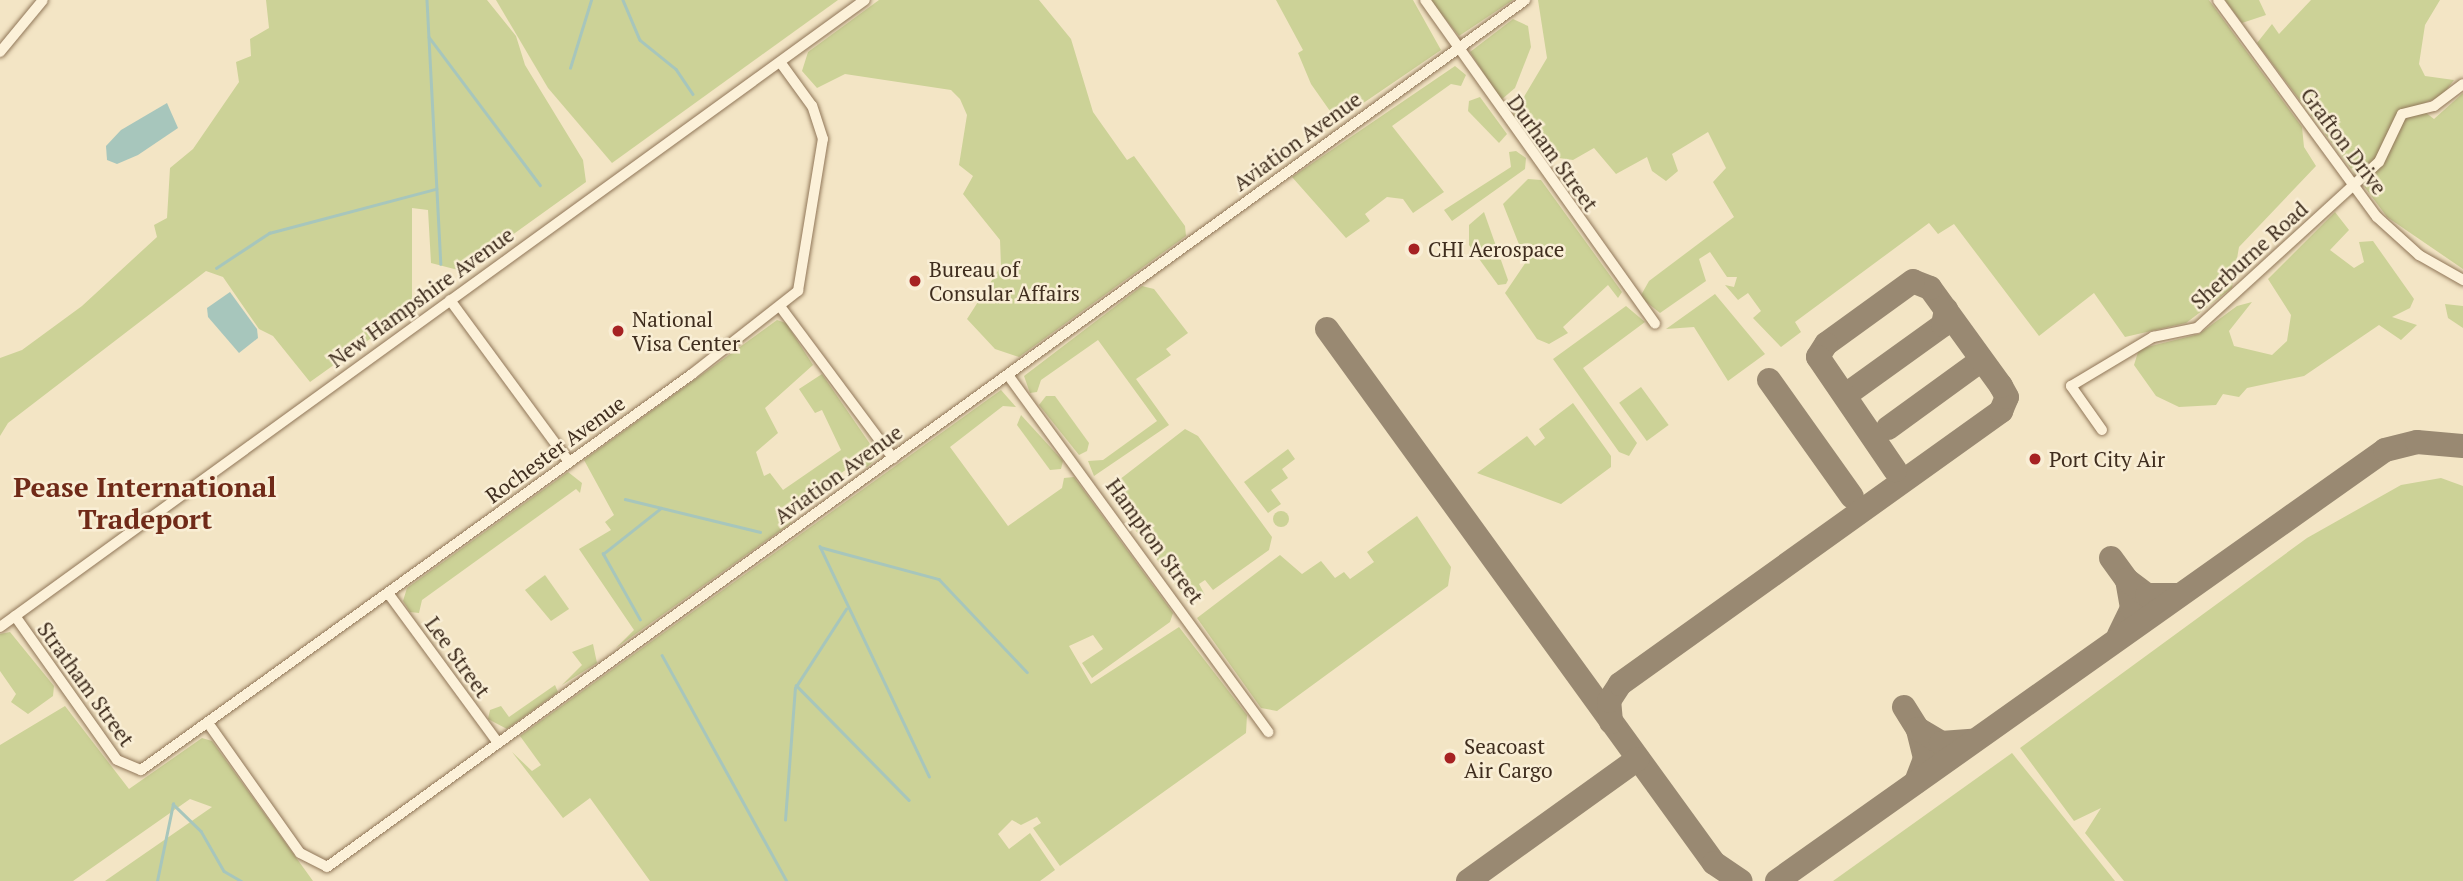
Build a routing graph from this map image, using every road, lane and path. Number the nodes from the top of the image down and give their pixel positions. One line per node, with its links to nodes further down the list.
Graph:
1 (43, 0): 7 (street)
2 (865, 0): 8 (street, New Hampshire Avenue)
3 (1425, 0): 6 (street, Durham Street)
4 (1525, 0): 6 (street, Aviation Avenue)
5 (2218, 0): 10 (street, Grafton Drive)
6 (1457, 50): 14 (street, Durham Street); 15 (street, Aviation Avenue)
7 (0, 52)
8 (780, 62): 12 (street, New Hampshire Avenue); 13 (street, Rochester Avenue)
9 (2463, 84): 10 (street, Sherburne Road)
10 (2353, 186): 11 (street, Grafton Drive); 16 (street, Sherburne Road)
11 (2463, 280)
12 (450, 300): 18 (street); 20 (street, New Hampshire Avenue)
13 (782, 309): 17 (street); 18 (street, Rochester Avenue)
14 (1655, 324)
15 (1009, 375): 17 (street, Aviation Avenue); 23 (street, Hampton Street)
16 (2102, 430)
17 (892, 458): 24 (street, Aviation Avenue)
18 (569, 461): 19 (street, Rochester Avenue)
19 (388, 593): 22 (street, Rochester Avenue); 24 (street, Lee Street)
20 (15, 616): 21 (street, New Hampshire Avenue); 25 (street, Stratham Street)
21 (0, 627)
22 (208, 723): 24 (street, Aviation Avenue); 25 (street, Rochester Avenue)
23 (1268, 732)
24 (498, 743)
25 (130, 770)

